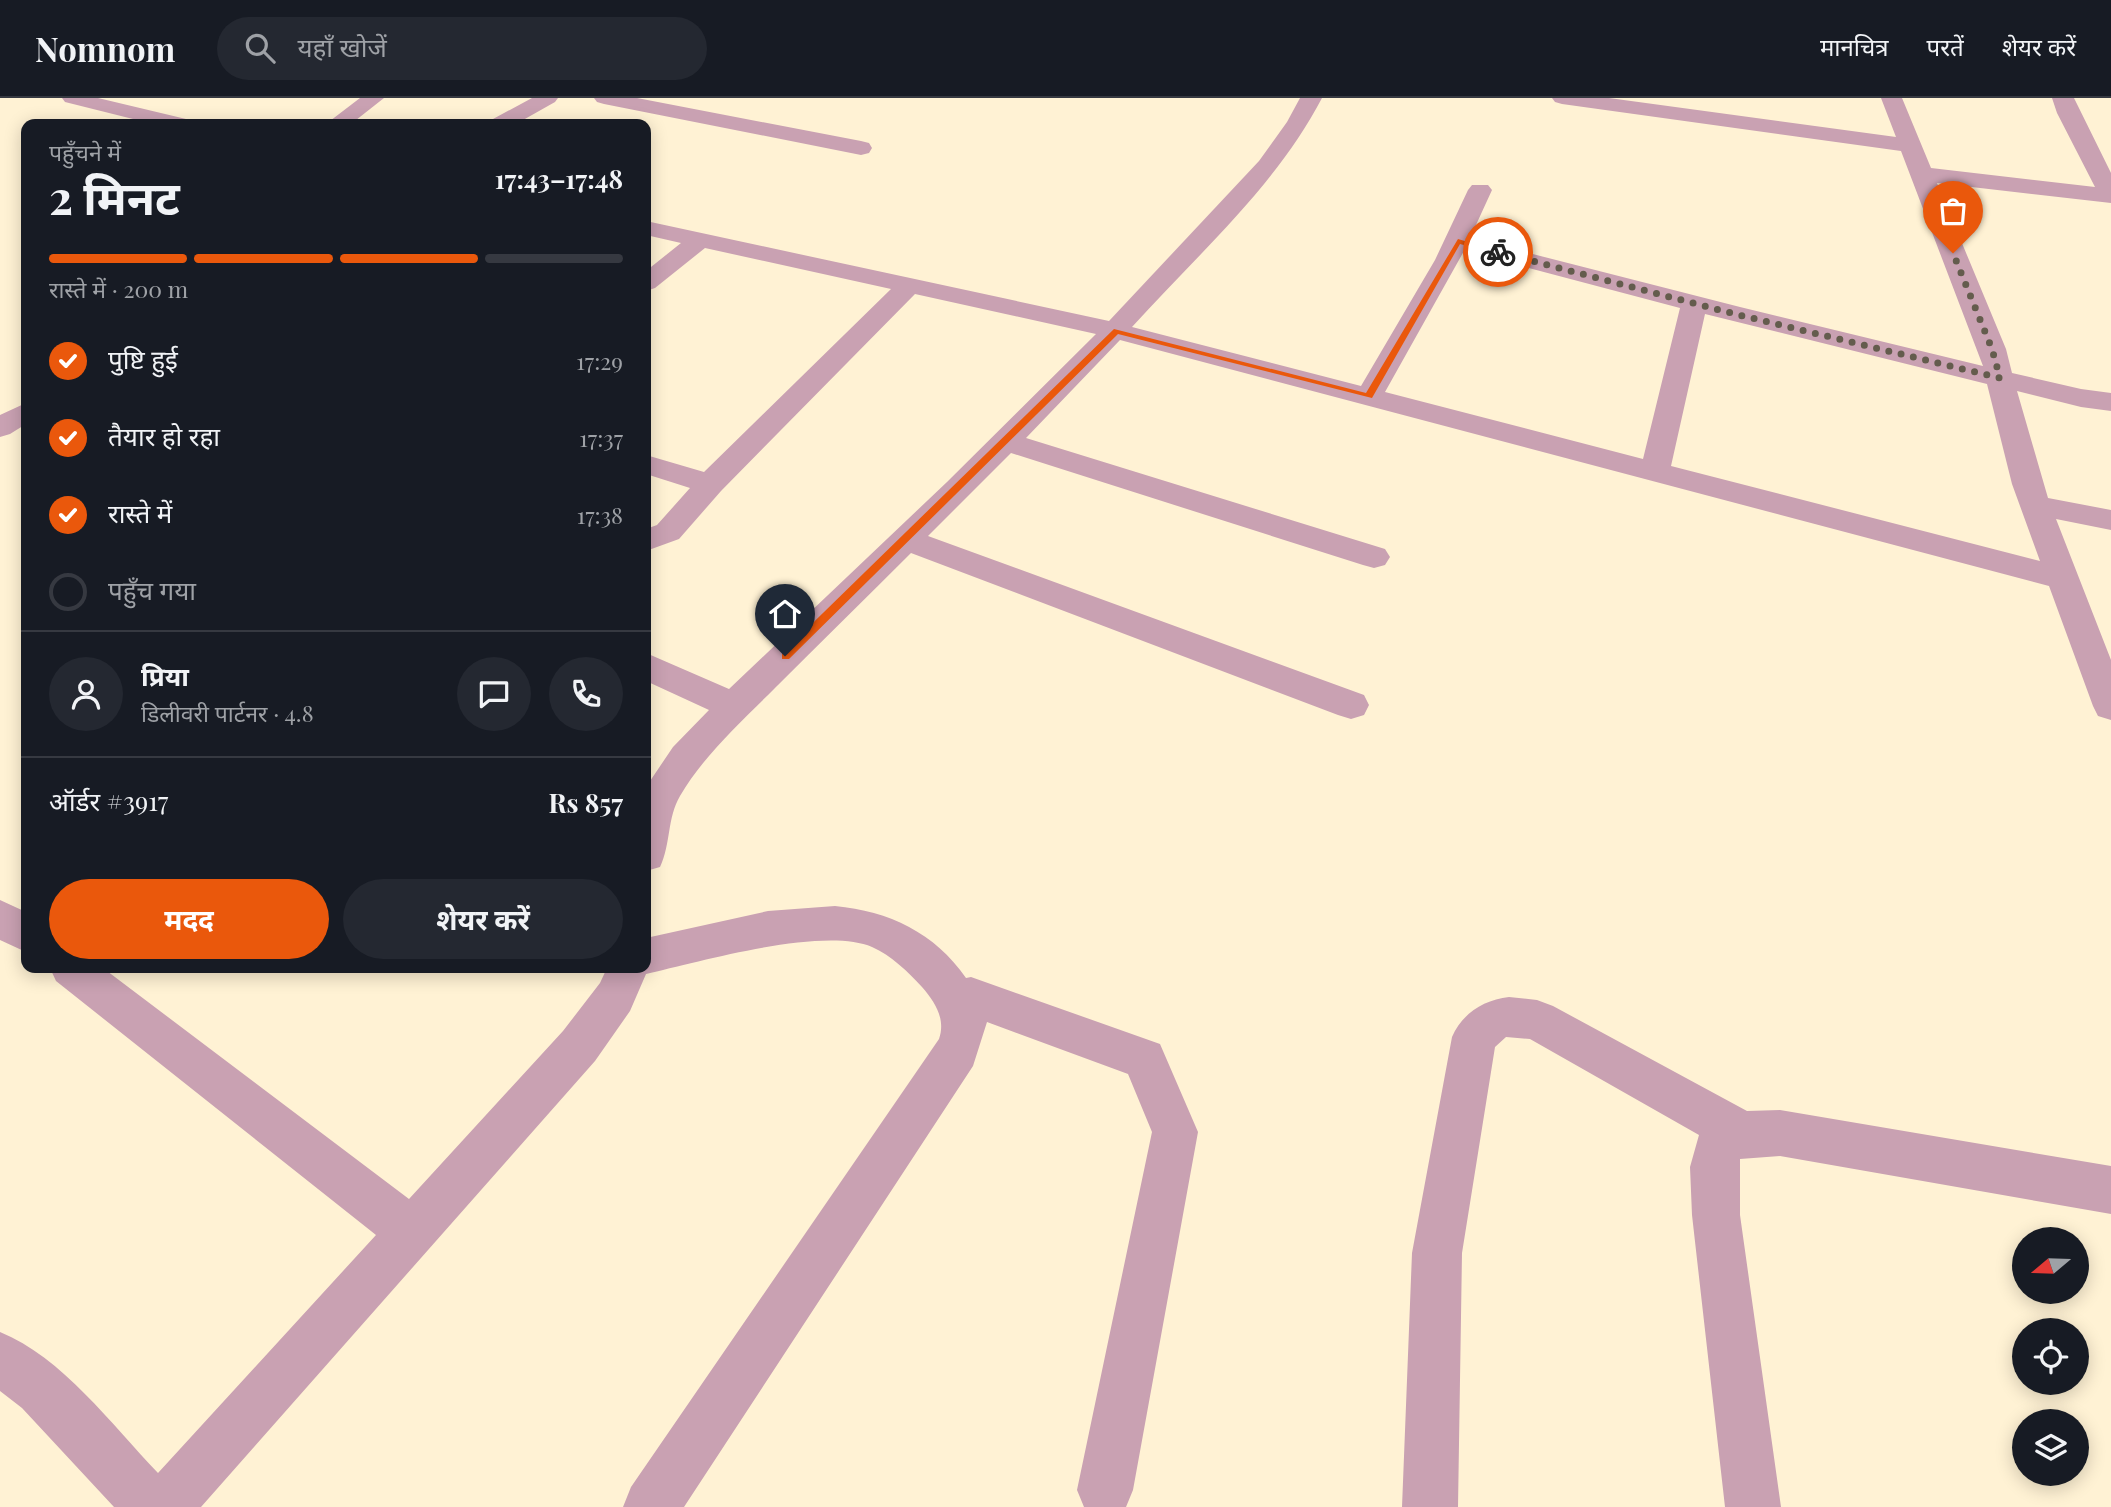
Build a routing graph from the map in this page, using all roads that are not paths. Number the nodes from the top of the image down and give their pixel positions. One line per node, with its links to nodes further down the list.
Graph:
1 (72, 98): 9 (street)
2 (374, 98): 10 (street)
3 (548, 98): 11 (street)
4 (604, 98): 13 (street)
5 (1311, 98): 23 (street)
6 (1562, 98): 12 (street)
7 (1891, 98): 12 (street)
8 (2063, 98): 16 (street)
9 (158, 119)
10 (344, 119)
11 (510, 119)
12 (1909, 145): 14 (street)
13 (862, 148)
14 (1921, 174): 16 (street); 24 (street)
15 (1480, 190): 19 (street)
16 (2111, 195)
17 (651, 229): 18 (street)
18 (701, 239): 20 (street); 21 (street)
19 (1458, 242): 22 (street); 25 (street)
20 (651, 279)
21 (909, 285): 23 (street); 32 (street)
22 (1694, 303): 24 (street); 31 (street)
23 (1116, 331): 25 (street); 29 (street)
24 (2000, 378): 26 (street); 33 (street)
25 (1369, 397): 31 (street)
26 (2111, 402)
27 (21, 415): 28 (street)
28 (0, 428)
29 (1005, 441): 36 (street); 37 (street)
30 (651, 466): 32 (street)
31 (1655, 471): 38 (street)
32 (710, 484): 35 (street)
33 (2034, 505): 34 (street); 38 (street)
34 (2111, 520)
35 (651, 538)
36 (905, 539): 40 (street); 41 (street)
37 (1374, 557)
38 (2062, 578): 42 (street)
39 (651, 668): 41 (street)
40 (1350, 705)
41 (734, 706): 43 (street)
42 (2111, 706)
43 (651, 826)
44 (0, 918): 45 (street)
45 (21, 931)
46 (651, 955): 49 (street)
47 (77, 973): 52 (street)
48 (626, 973): 52 (street)
49 (964, 1028): 54 (street); 57 (street)
50 (1742, 1134): 51 (street); 58 (street); 59 (street)
51 (2111, 1190)
52 (410, 1231): 56 (street)
53 (0, 1358): 55 (street)
54 (1105, 1490)
55 (152, 1507)
56 (164, 1507)
57 (650, 1507)
58 (1430, 1507)
59 (1753, 1507)

